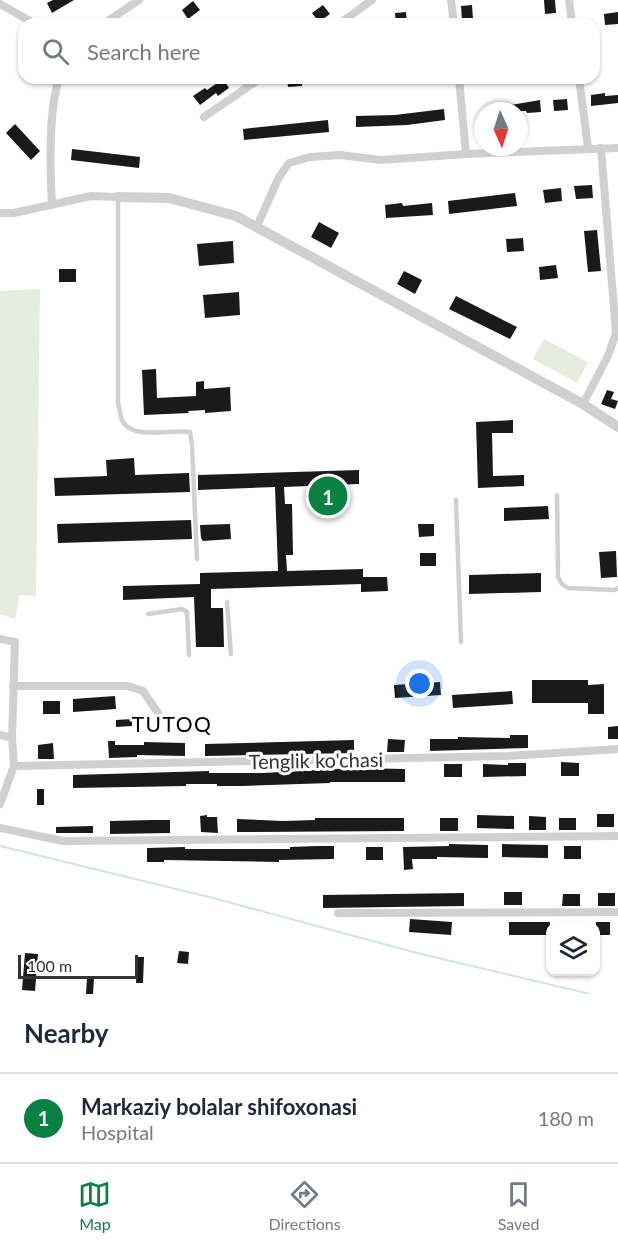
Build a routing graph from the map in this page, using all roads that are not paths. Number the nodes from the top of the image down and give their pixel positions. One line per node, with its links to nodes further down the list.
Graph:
1 (140, 0): 7 (street)
2 (372, 0): 8 (street)
3 (452, 0): 9 (street)
4 (569, 0): 10 (street)
5 (0, 4): 6 (street)
6 (24, 18)
7 (112, 18)
8 (347, 18)
9 (454, 18)
10 (571, 18)
11 (58, 84): 21 (street)
12 (252, 84): 15 (street)
13 (460, 84): 19 (street)
14 (580, 84): 16 (street)
15 (204, 117)
16 (588, 148): 17 (street); 19 (street)
17 (601, 148): 18 (street); 24 (street)
18 (618, 148)
19 (466, 154): 23 (street)
20 (118, 197): 21 (street); 23 (street); 28 (lane)
21 (52, 205): 22 (street)
22 (0, 213)
23 (257, 226): 24 (street)
24 (583, 404): 25 (street)
25 (618, 427)
26 (557, 495): 29 (lane)
27 (456, 500): 33 (lane)
28 (197, 560)
29 (618, 588)
30 (227, 602): 34 (lane)
31 (148, 614): 35 (lane)
32 (0, 639): 36 (street)
33 (461, 642)
34 (231, 654)
35 (189, 655)
36 (13, 686): 37 (street); 39 (street)
37 (158, 713)
38 (0, 735): 39 (street)
39 (12, 738): 41 (street)
40 (618, 749): 41 (street, Tenglik ko'chasi)
41 (14, 766): 42 (street)
42 (0, 804)
43 (0, 828): 44 (street)
44 (618, 836)
45 (618, 912): 46 (street)
46 (338, 913)

